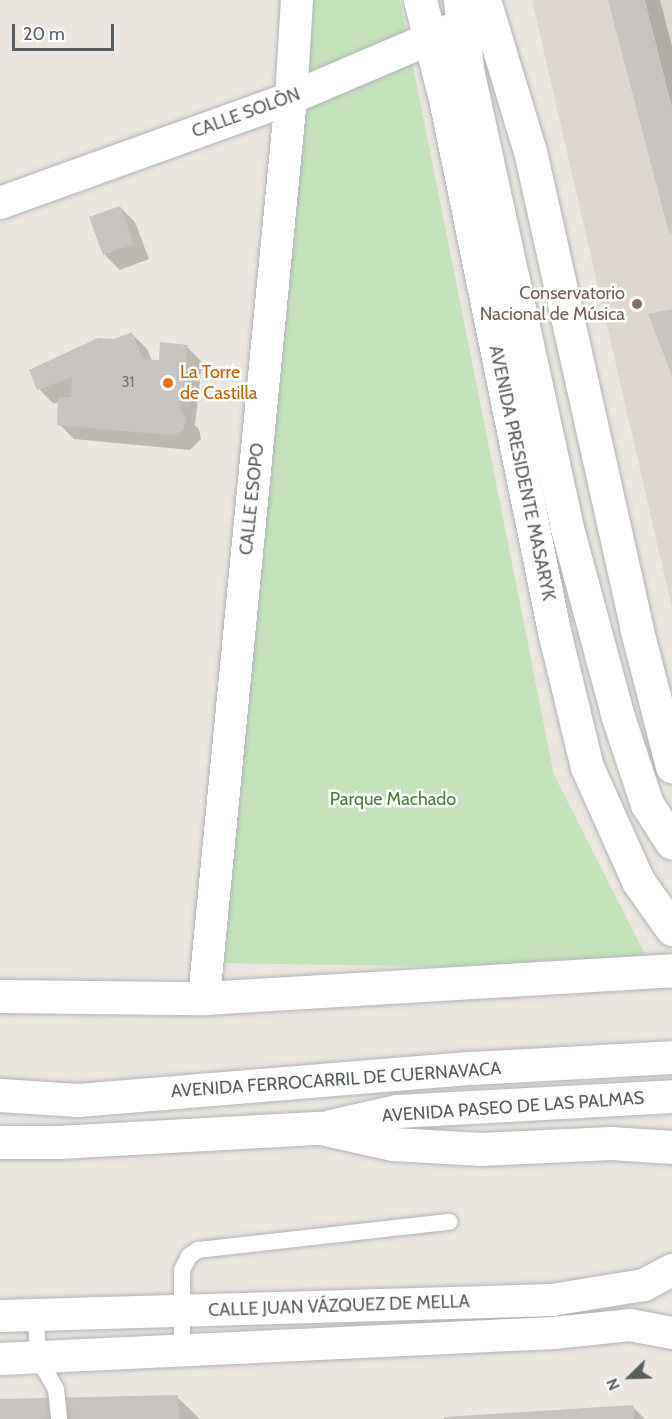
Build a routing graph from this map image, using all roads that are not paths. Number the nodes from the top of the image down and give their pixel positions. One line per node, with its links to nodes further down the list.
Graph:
1 (297, 0): 5 (street, CALLE ESOPO)
2 (420, 0): 4 (main road, AVENIDA PRESIDENTE MASARYK)
3 (474, 10): 4 (street, CALLE SOLÒN); 7 (main road); 8 (main road)
4 (431, 39): 5 (street, CALLE SOLÒN); 9 (main road, AVENIDA PRESIDENTE MASARYK)
5 (291, 98): 6 (street, CALLE SOLÒN); 12 (street, CALLE ESOPO)
6 (0, 202)
7 (672, 766)
8 (672, 843)
9 (672, 929)
10 (672, 970): 12 (main road)
11 (0, 996): 12 (main road)
12 (204, 998)
13 (672, 1057): 14 (main road, AVENIDA FERROCARRIL DE CUERNAVACA)
14 (0, 1095)
15 (672, 1096): 16 (main road, AVENIDA PASEO DE LAS PALMAS)
16 (320, 1128): 17 (main road); 18 (main road)
17 (0, 1142)
18 (672, 1147)
19 (450, 1222): 22 (lane)
20 (672, 1270): 21 (street, CALLE JUAN VÁZQUEZ DE MELLA)
21 (552, 1299): 22 (street, CALLE JUAN VÁZQUEZ DE MELLA); 25 (street)
22 (181, 1311): 23 (street, CALLE JUAN VÁZQUEZ DE MELLA); 27 (lane)
23 (36, 1315): 24 (street, CALLE JUAN VÁZQUEZ DE MELLA); 28 (lane)
24 (0, 1316)
25 (554, 1333): 26 (street, CALLE JUAN VÁZQUEZ DE MELLA); 27 (street, CALLE JUAN VÁZQUEZ DE MELLA)
26 (672, 1334)
27 (182, 1351): 28 (street, CALLE JUAN VÁZQUEZ DE MELLA)
28 (38, 1358): 29 (street, CALLE JUAN VÁZQUEZ DE MELLA); 30 (lane)
29 (0, 1359)
30 (58, 1419)

